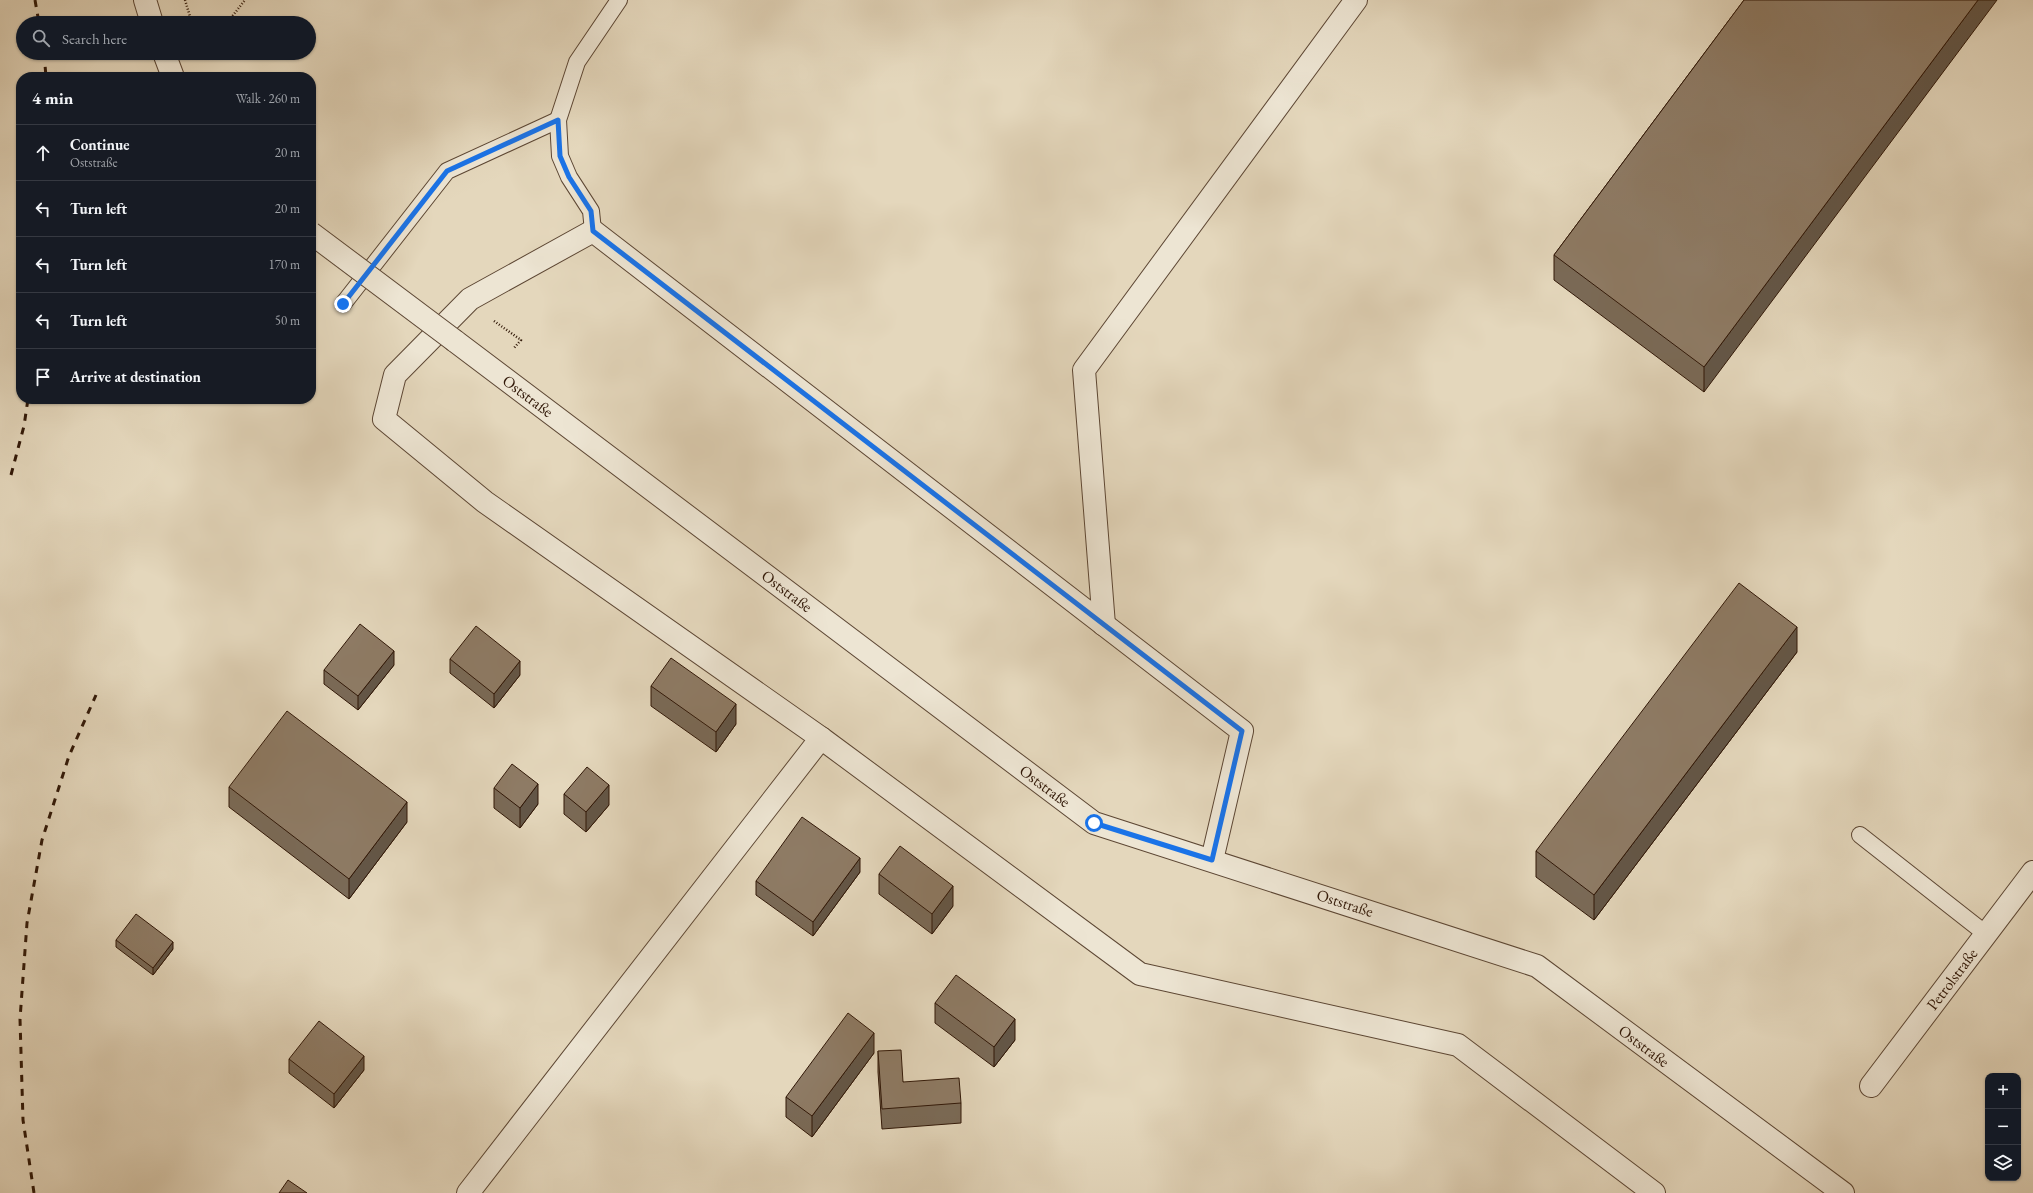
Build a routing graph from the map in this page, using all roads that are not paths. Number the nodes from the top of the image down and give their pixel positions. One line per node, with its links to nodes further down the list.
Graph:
1 (618, 0): 5 (lane)
2 (1356, 0): 9 (street)
3 (167, 60): 4 (street)
4 (171, 72)
5 (558, 120): 6 (lane); 8 (lane)
6 (593, 231): 9 (street); 10 (street)
7 (316, 237): 12 (street, Oststraße, bridge)
8 (343, 304)
9 (1104, 625): 12 (street)
10 (821, 738): 16 (street); 17 (street)
11 (1860, 835): 14 (lane)
12 (1212, 860): 18 (street, Oststraße)
13 (2033, 872): 14 (street, Petrolstraße)
14 (1986, 934): 15 (street, Petrolstraße)
15 (1871, 1086)
16 (468, 1193)
17 (1654, 1193)
18 (1842, 1193)

